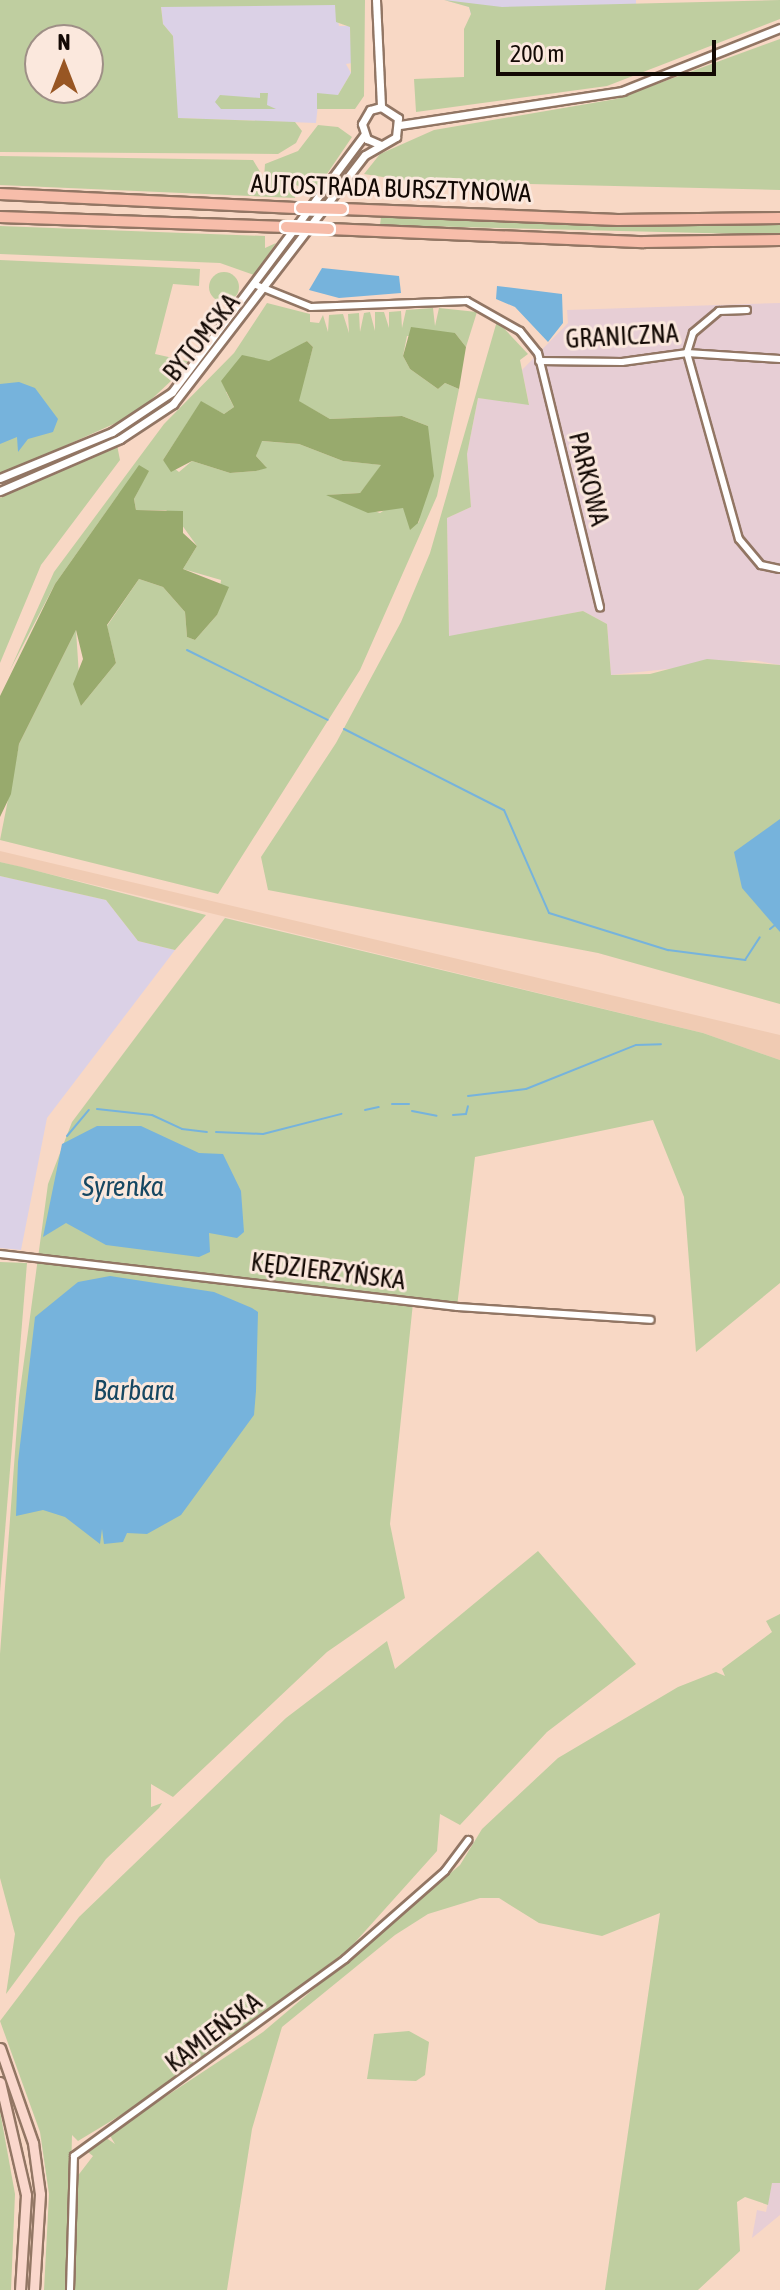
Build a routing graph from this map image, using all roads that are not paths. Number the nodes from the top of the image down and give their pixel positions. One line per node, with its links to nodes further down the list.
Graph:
1 (376, 0): 3 (street)
2 (780, 28): 4 (street)
3 (381, 107): 4 (street); 5 (street)
4 (400, 125): 6 (street)
5 (364, 135): 6 (street); 11 (street, BYTOMSKA)
6 (381, 145): 12 (street, BYTOMSKA)
7 (0, 194): 9 (highway, AUTOSTRADA BURSZTYNOWA, bridge)
8 (0, 217): 10 (highway, AUTOSTRADA BURSZTYNOWA, bridge)
9 (780, 218)
10 (780, 240)
11 (256, 285): 12 (street, GRANICZNA); 17 (street, BYTOMSKA)
12 (264, 290): 16 (street, GRANICZNA); 18 (street, BYTOMSKA)
13 (747, 310): 14 (street)
14 (687, 353): 15 (street, GRANICZNA); 16 (street, GRANICZNA); 19 (street)
15 (780, 359)
16 (539, 361): 20 (street, PARKOWA)
17 (0, 478)
18 (0, 491)
19 (780, 569)
20 (600, 608)
21 (0, 1254): 22 (street, KĘDZIERZYŃSKA)
22 (651, 1320)
23 (468, 1840): 28 (street, KAMIEŃSKA)
24 (0, 2049): 27 (main road)
25 (0, 2082): 26 (main road)
26 (20, 2290)
27 (34, 2290)
28 (70, 2290)

